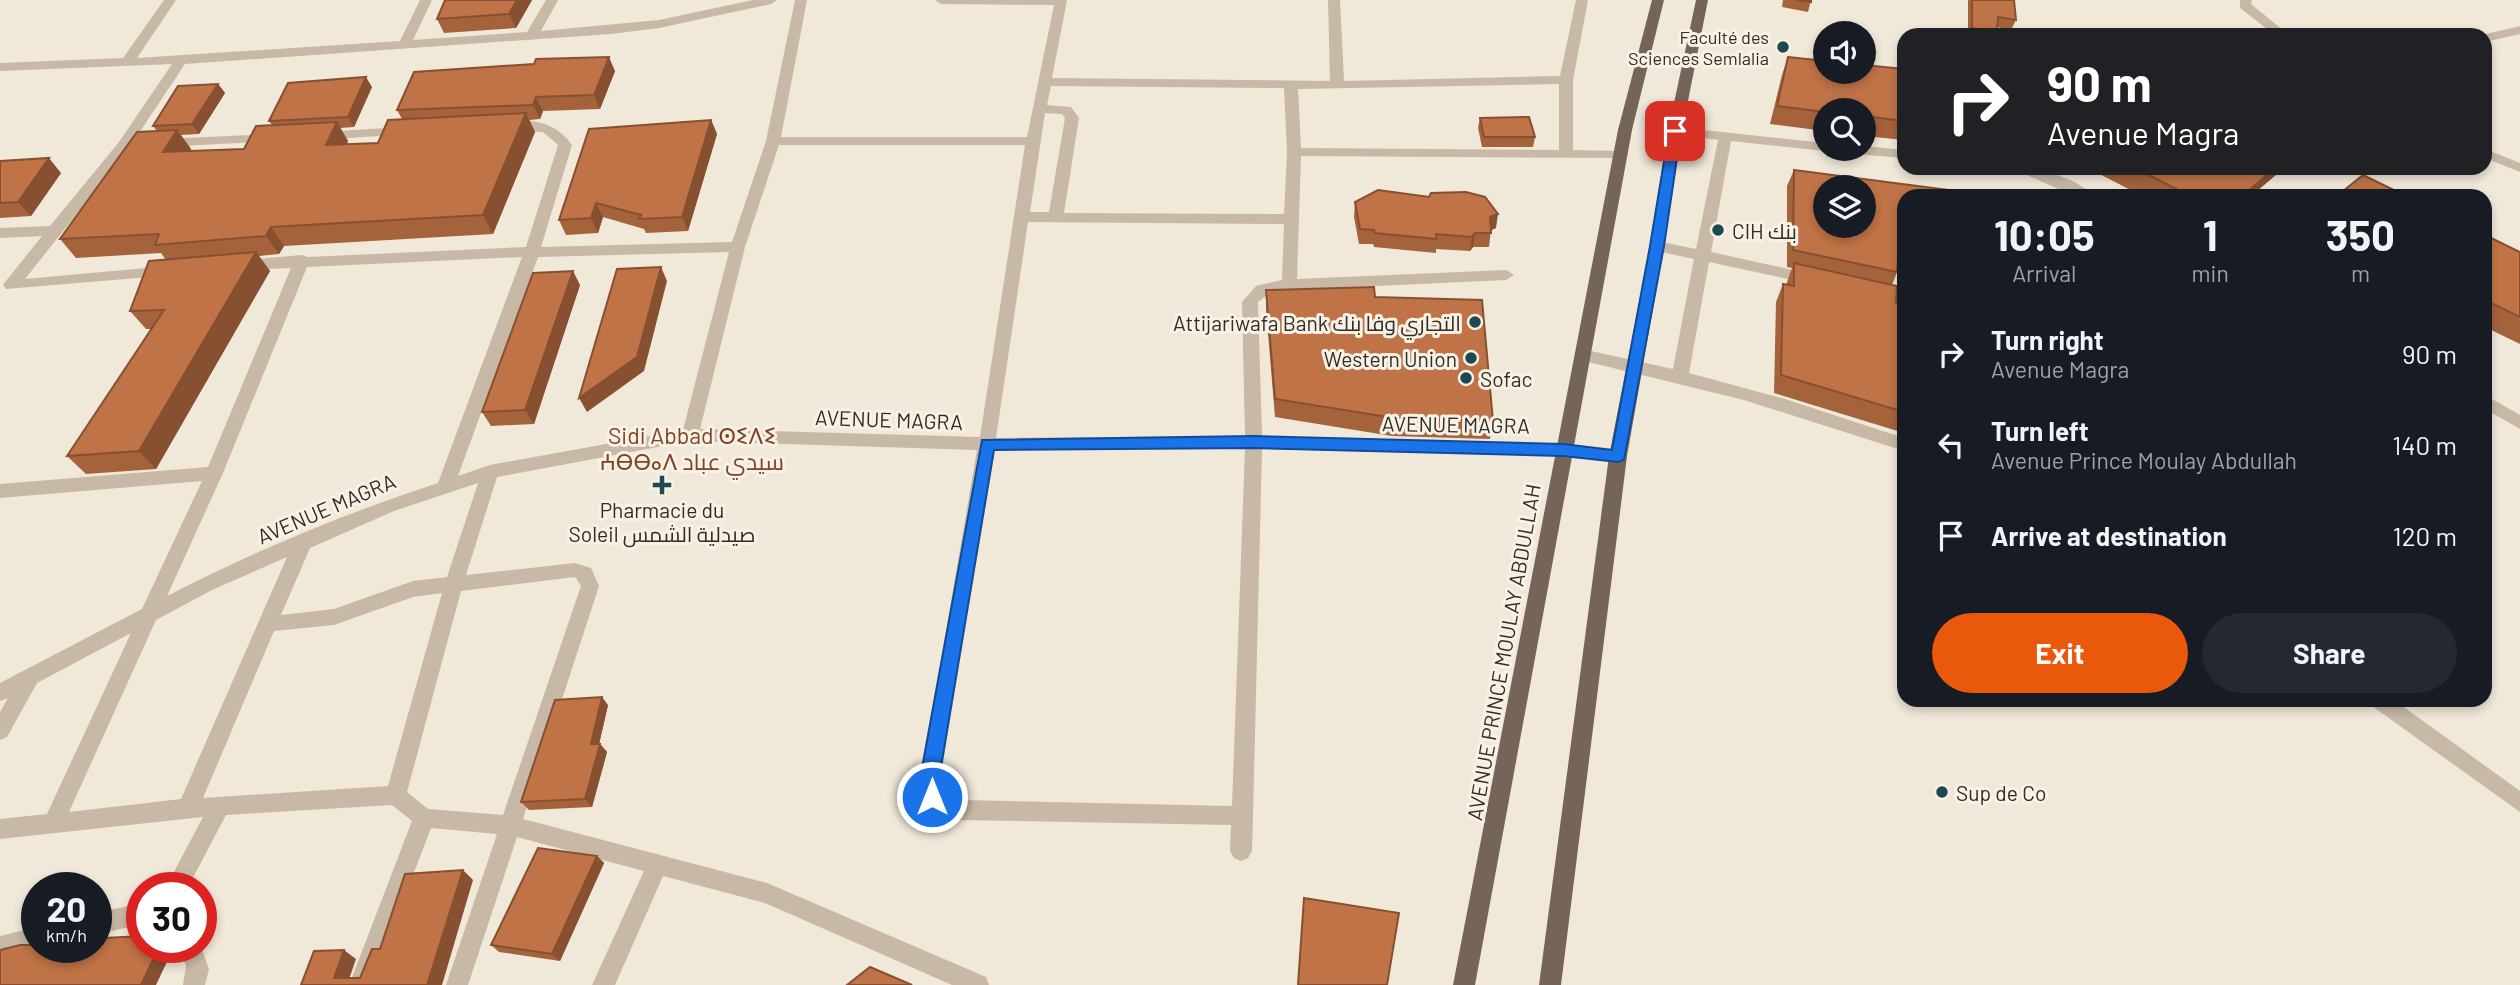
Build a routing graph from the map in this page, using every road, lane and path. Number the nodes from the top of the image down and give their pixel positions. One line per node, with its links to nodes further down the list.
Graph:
1 (170, 0): 21 (street)
2 (426, 0): 19 (street)
3 (552, 0): 17 (street)
4 (712, 0): 14 (street)
5 (771, 0): 14 (street)
6 (801, 0): 33 (street)
7 (941, 0): 8 (street)
8 (1061, 0): 24 (street)
9 (1334, 0): 26 (street)
10 (1582, 0): 23 (street)
11 (1658, 0): 40 (main road, AVENUE PRINCE MOULAY ABDULLAH)
12 (1702, 0): 30 (main road)
13 (2246, 0): 15 (street)
14 (704, 14): 17 (street)
15 (2273, 28)
16 (2520, 30): 18 (street)
17 (532, 35): 19 (street)
18 (2492, 36)
19 (404, 46): 20 (street)
20 (181, 60): 21 (street); 34 (street)
21 (128, 61): 22 (street)
22 (0, 67)
23 (1566, 80): 26 (street); 39 (street)
24 (1043, 82): 25 (street); 27 (street)
25 (1291, 85): 26 (street); 36 (street)
26 (1337, 85)
27 (1039, 109): 32 (street); 46 (street)
28 (494, 127): 52 (street)
29 (425, 130): 34 (street)
30 (1675, 131): 31 (street); 50 (main road)
31 (1726, 138): 35 (street); 53 (street)
32 (1033, 141): 33 (street); 45 (street)
33 (773, 142): 51 (street)
34 (138, 145): 48 (street)
35 (1813, 146)
36 (1294, 152): 39 (street); 47 (street)
37 (1876, 152): 38 (street)
38 (1897, 153)
39 (1566, 154): 40 (street)
40 (1620, 155): 64 (main road, AVENUE PRINCE MOULAY ABDULLAH)
41 (2492, 156): 42 (street)
42 (2520, 167)
43 (2043, 175): 44 (street)
44 (2072, 189)
45 (1023, 217): 46 (street); 72 (street)
46 (1056, 217): 47 (street)
47 (1291, 219): 60 (street)
48 (55, 231): 49 (street); 59 (street)
49 (0, 233)
50 (1657, 246): 53 (street); 65 (main road)
51 (738, 247): 52 (street); 69 (street)
52 (532, 252): 54 (street); 77 (street)
53 (1701, 256): 58 (street); 66 (street)
54 (302, 260): 55 (street); 76 (street)
55 (222, 267)
56 (182, 270): 59 (street)
57 (1506, 275): 60 (street)
58 (1822, 281)
59 (11, 285): 63 (street)
60 (1289, 285): 70 (street)
61 (1862, 291): 62 (street)
62 (1897, 298)
63 (0, 300)
64 (1582, 355): 65 (street); 73 (main road, AVENUE PRINCE MOULAY ABDULLAH)
65 (1633, 365): 66 (street); 74 (main road)
66 (1680, 375): 71 (street)
67 (2492, 405): 68 (street)
68 (2520, 423)
69 (690, 435): 72 (street, AVENUE MAGRA); 75 (street, AVENUE MAGRA)
70 (1254, 442): 72 (street, AVENUE MAGRA); 73 (street, AVENUE MAGRA); 91 (street)
71 (1897, 443)
72 (987, 444): 91 (street)
73 (1563, 450): 74 (street, AVENUE MAGRA); 107 (main road, AVENUE PRINCE MOULAY ABDULLAH)
74 (1618, 456): 108 (main road)
75 (490, 472): 77 (street, AVENUE MAGRA); 80 (street)
76 (214, 473): 78 (street); 81 (street)
77 (446, 484): 79 (street, AVENUE MAGRA)
78 (0, 491)
79 (303, 542): 81 (street, AVENUE MAGRA); 82 (street)
80 (454, 584): 82 (street); 87 (street); 94 (street)
81 (149, 614): 83 (street, AVENUE MAGRA); 93 (street)
82 (267, 624): 90 (street)
83 (32, 674): 84 (street, AVENUE MAGRA); 86 (street)
84 (0, 693)
85 (2389, 707): 88 (street)
86 (0, 731)
87 (396, 795): 89 (street); 92 (street)
88 (2520, 803)
89 (220, 806): 90 (street); 98 (street)
90 (188, 807): 93 (street)
91 (1242, 816): 96 (street)
92 (424, 818): 94 (street); 103 (street)
93 (53, 823): 95 (street)
94 (510, 825): 97 (street); 104 (street)
95 (0, 829)
96 (1241, 850)
97 (658, 864): 105 (street); 106 (street)
98 (185, 872)
99 (21, 942): 100 (street)
100 (0, 947)
101 (198, 963): 102 (street)
102 (194, 985)
103 (360, 985)
104 (457, 985)
105 (603, 985)
106 (978, 985)
107 (1464, 985)
108 (1549, 985)

